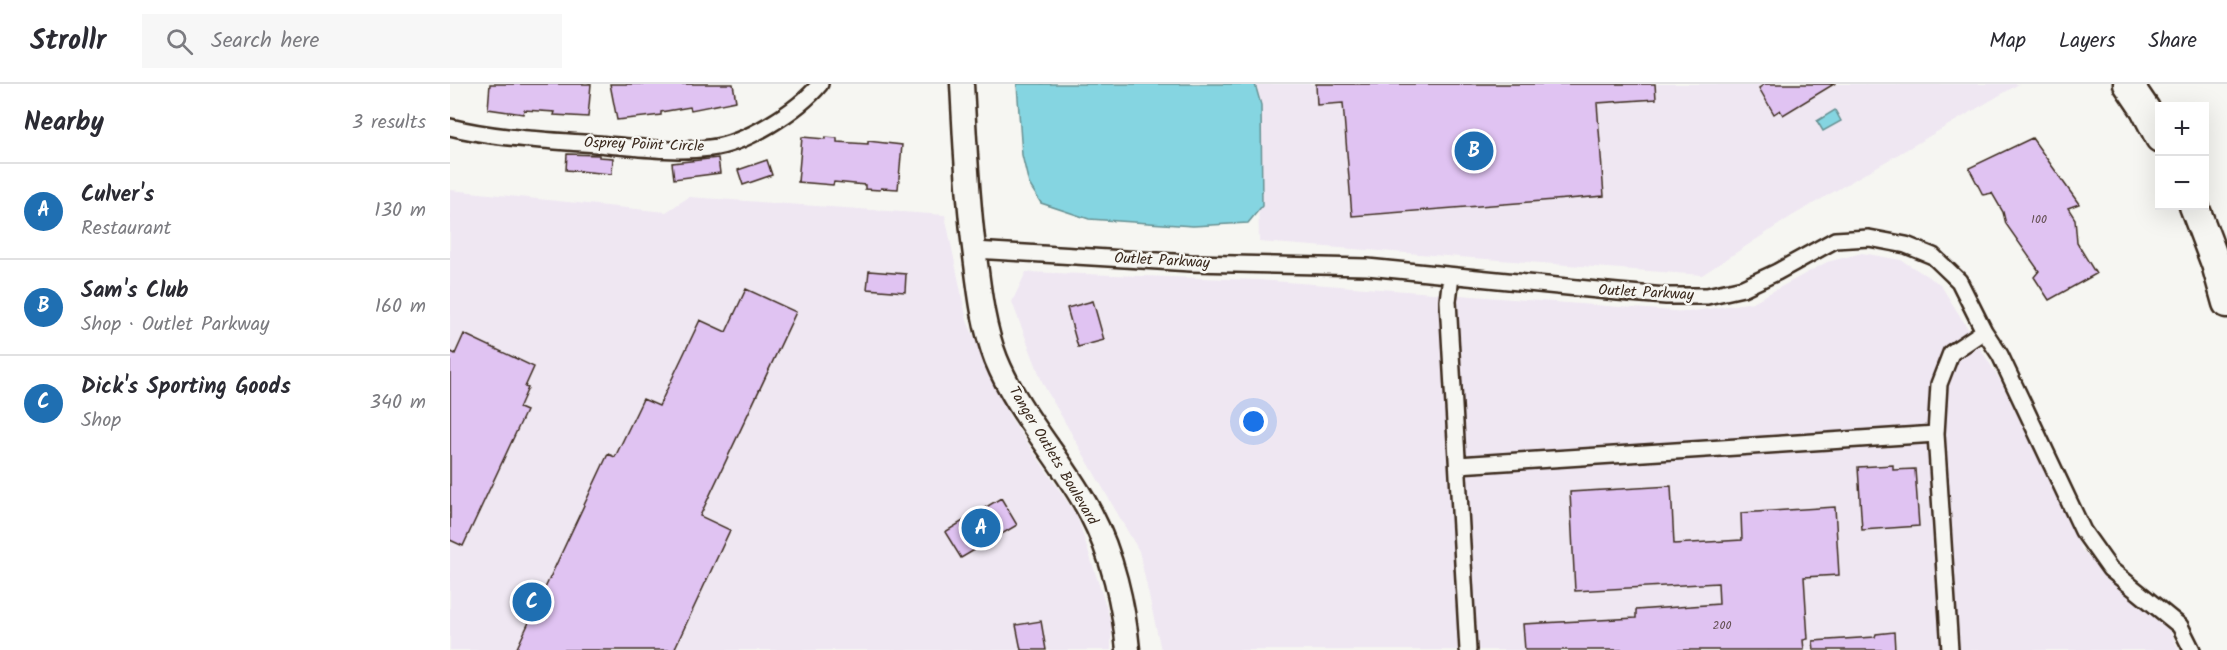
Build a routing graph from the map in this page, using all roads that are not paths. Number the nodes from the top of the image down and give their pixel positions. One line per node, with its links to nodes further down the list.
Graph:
1 (820, 84): 4 (street, Osprey Point Circle)
2 (962, 84): 7 (street, Tanger Outlets Boulevard)
3 (2128, 84): 5 (highway)
4 (450, 127)
5 (2155, 130)
6 (2196, 210): 9 (highway)
7 (974, 250): 8 (street, Outlet Parkway); 13 (street, Tanger Outlets Boulevard)
8 (1451, 276): 10 (street, Outlet Parkway); 12 (street)
9 (2227, 303)
10 (1984, 331): 11 (street); 16 (street, Outlet Parkway)
11 (1936, 434): 12 (street); 15 (street)
12 (1458, 465): 14 (street)
13 (1128, 650)
14 (1468, 650)
15 (1950, 650)
16 (2192, 650)

